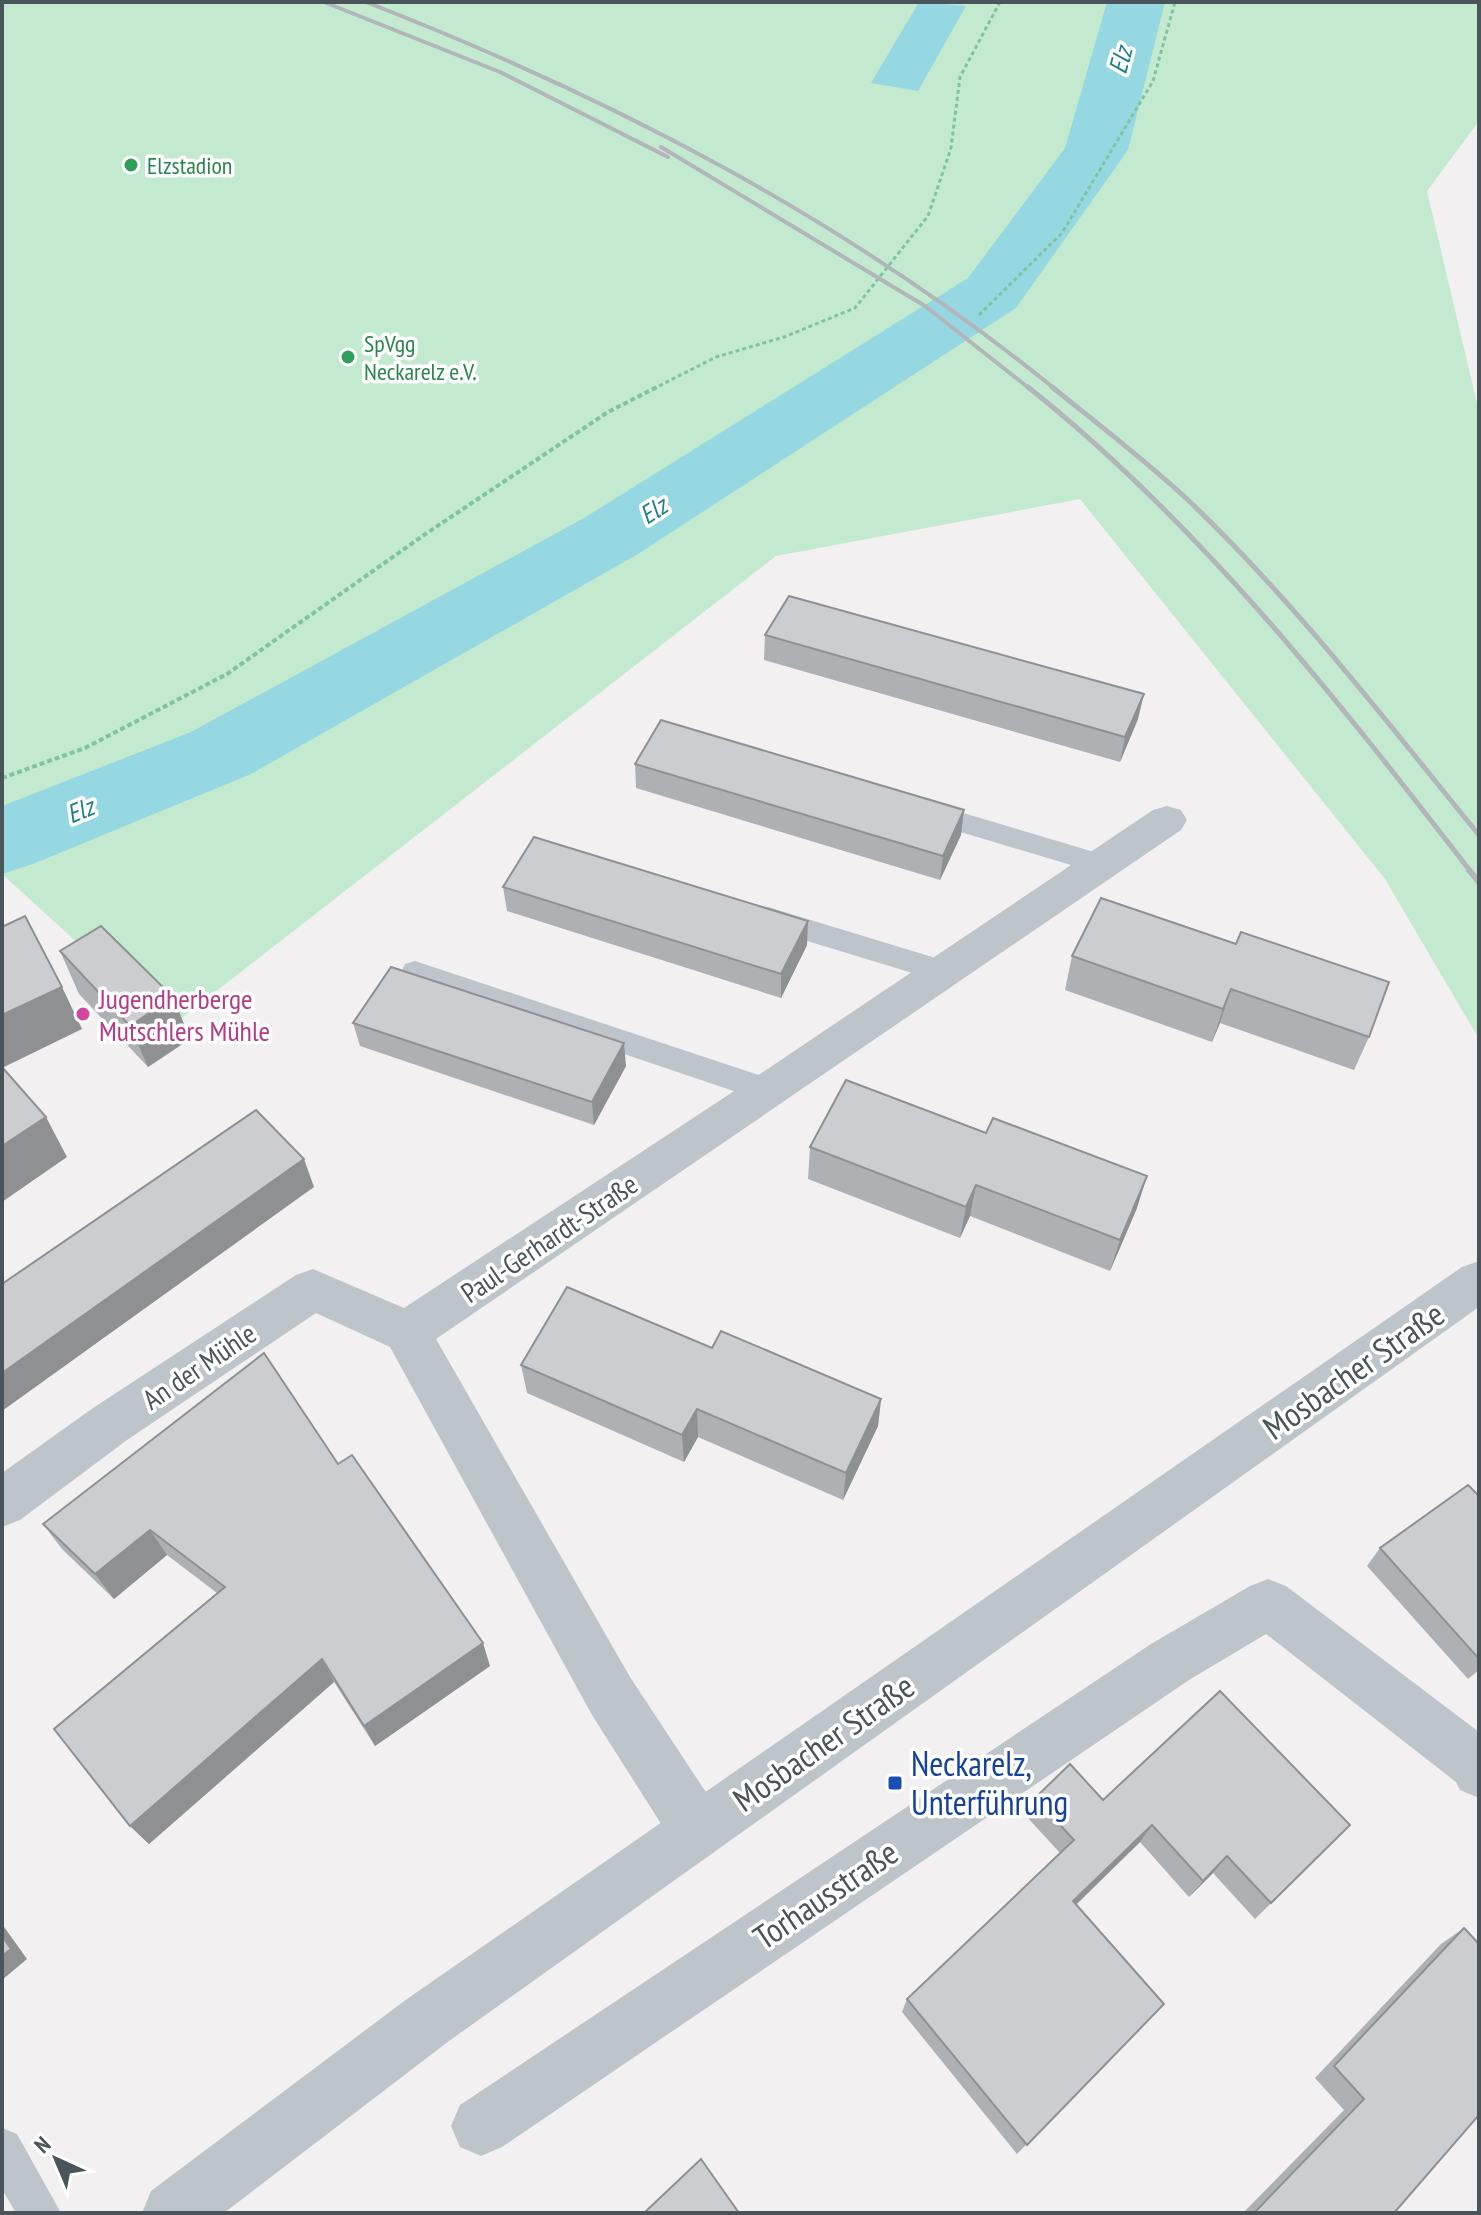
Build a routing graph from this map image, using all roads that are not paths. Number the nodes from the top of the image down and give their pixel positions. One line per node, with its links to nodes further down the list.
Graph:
1 (904, 805): 3 (lane)
2 (1167, 820): 3 (street, Paul-Gerhardt-Straße)
3 (1101, 864): 5 (street, Paul-Gerhardt-Straße)
4 (744, 911): 5 (lane)
5 (942, 971): 7 (street, Paul-Gerhardt-Straße)
6 (415, 972): 7 (lane)
7 (769, 1091): 9 (street, Paul-Gerhardt-Straße)
8 (1479, 1281): 12 (street, Mosbacher Straße)
9 (407, 1332): 10 (street, An der Mühle); 12 (street)
10 (2, 1503)
11 (1479, 1771): 13 (street, Torhausstraße)
12 (697, 1829): 16 (street, Mosbacher Straße)
13 (481, 2126)
14 (2, 2149): 15 (lane)
15 (40, 2213)
16 (173, 2213)

